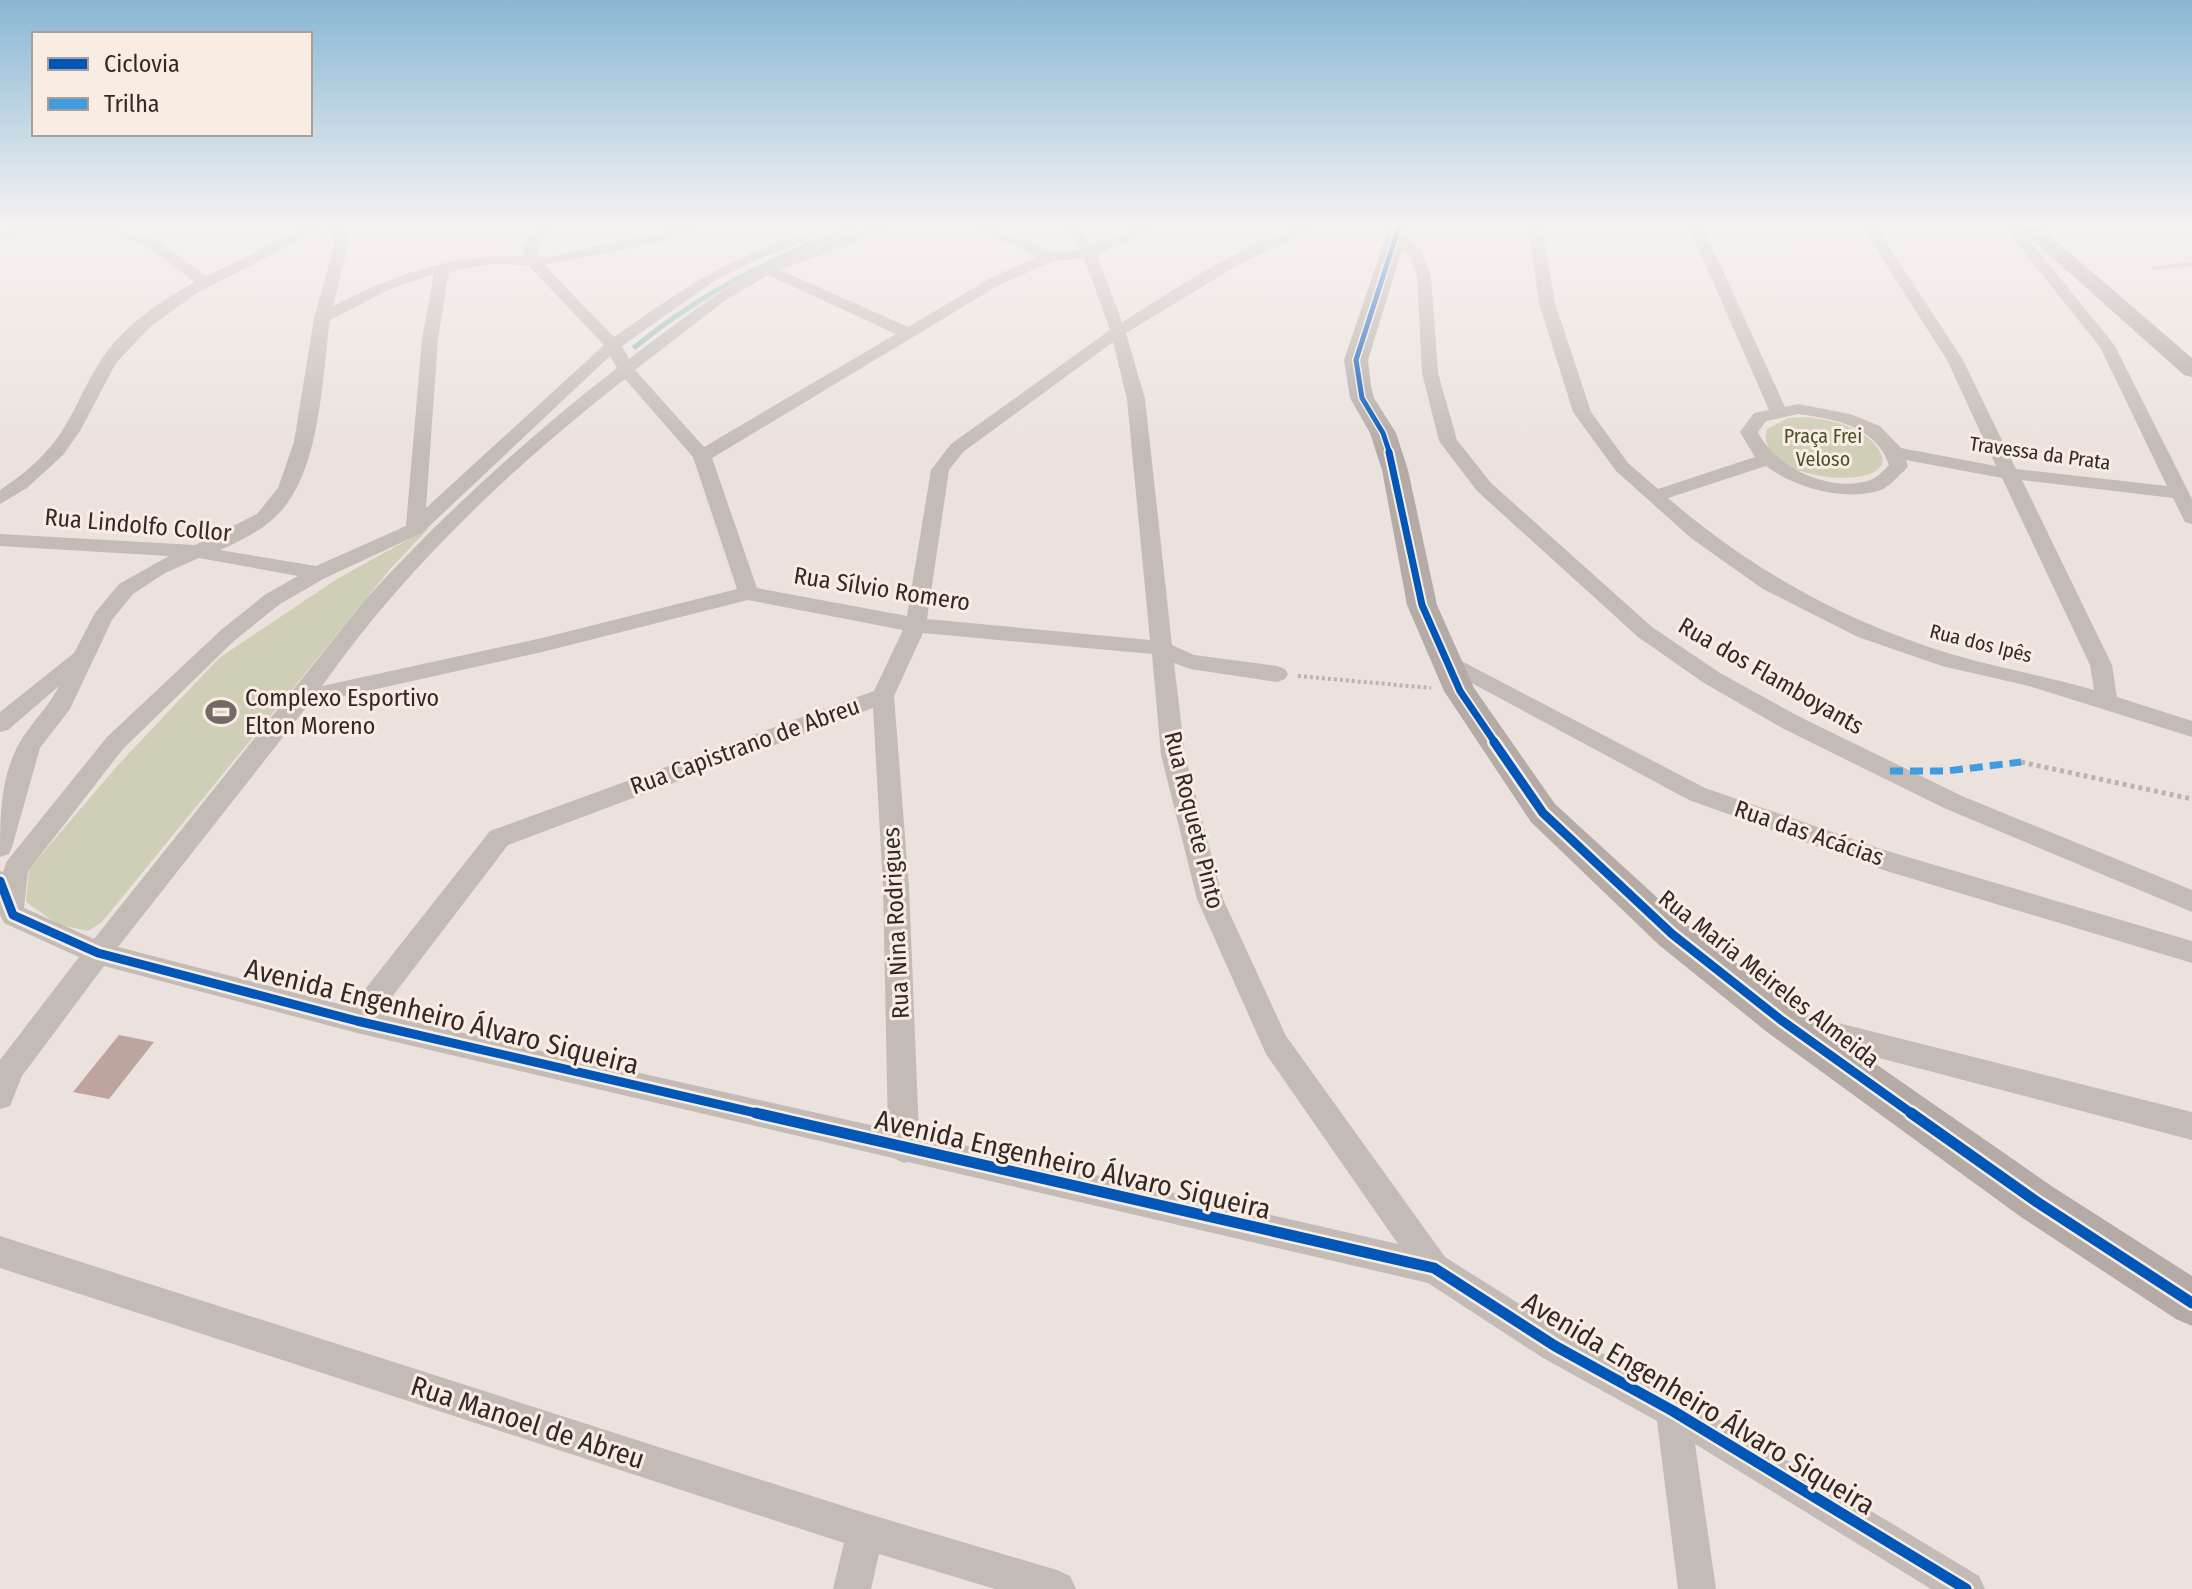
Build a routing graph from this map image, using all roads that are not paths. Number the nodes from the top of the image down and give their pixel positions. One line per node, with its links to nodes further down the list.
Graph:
1 (174, 301): 32 (street)
2 (326, 301): 19 (street)
3 (356, 301): 19 (street)
4 (436, 301): 34 (street)
5 (571, 301): 22 (street)
6 (678, 301): 22 (street)
7 (716, 301): 23 (street)
8 (837, 301): 21 (street)
9 (962, 301): 21 (street)
10 (1107, 301): 20 (street, Rua Roquete Pinto)
11 (1168, 301): 20 (street, Rua Capistrano de Abreu)
12 (1374, 301): 43 (street, Rua Maria Meireles Almeida)
13 (1426, 301): 51 (street, Rua dos Flamboyants)
14 (1547, 301): 31 (street, Rua dos Ipês)
15 (1729, 301): 25 (street)
16 (1917, 301): 29 (street)
17 (2071, 301): 30 (street)
18 (2113, 301): 24 (street)
19 (322, 318): 36 (street)
20 (1118, 331): 39 (street, Rua Capistrano de Abreu); 40 (street, Rua Roquete Pinto)
21 (908, 333): 27 (street)
22 (613, 345): 23 (street); 34 (street)
23 (626, 370): 27 (street); 45 (street)
24 (2192, 370)
25 (1778, 410): 26 (street); 28 (street)
26 (1896, 453): 28 (street); 29 (street, Travessa da Prata)
27 (702, 456): 38 (street)
28 (1765, 460): 31 (street)
29 (2007, 473): 30 (street, Travessa da Prata); 46 (street)
30 (2179, 493): 33 (street)
31 (1653, 497): 46 (street, Rua dos Ipês)
32 (0, 498)
33 (2192, 518)
34 (415, 529): 37 (street)
35 (0, 540): 36 (street, Rua Lindolfo Collor)
36 (193, 551): 37 (street, Rua Lindolfo Collor); 41 (street)
37 (318, 573): 52 (street)
38 (748, 593): 39 (street, Rua Sílvio Romero); 45 (street, Rua Sílvio Romero)
39 (916, 625): 40 (street, Rua Sílvio Romero); 44 (street, Rua Capistrano de Abreu)
40 (1161, 648): 42 (street, Rua Sílvio Romero); 61 (street, Rua Roquete Pinto)
41 (82, 655): 47 (street); 49 (street)
42 (1277, 674)
43 (1454, 676): 53 (street, Rua das Acácias); 55 (street, Rua Maria Meireles Almeida)
44 (883, 696): 56 (street, Rua Capistrano de Abreu); 59 (street, Rua Nina Rodrigues)
45 (302, 698): 54 (street)
46 (2107, 702): 48 (street)
47 (0, 724)
48 (2192, 729)
49 (0, 847)
50 (0, 881): 52 (street)
51 (2192, 901)
52 (13, 915): 54 (street, Avenida Engenheiro Álvaro Siqueira)
53 (2192, 952)
54 (98, 953): 56 (street, Avenida Engenheiro Álvaro Siqueira); 57 (street)
55 (1781, 1020): 58 (street); 62 (street, Rua Maria Meireles Almeida)
56 (357, 1021): 59 (street, Avenida Engenheiro Álvaro Siqueira)
57 (0, 1096)
58 (2192, 1126)
59 (904, 1149): 61 (street, Avenida Engenheiro Álvaro Siqueira)
60 (0, 1252): 64 (street, Rua Manoel de Abreu)
61 (1434, 1268): 63 (street, Avenida Engenheiro Álvaro Siqueira)
62 (2192, 1303)
63 (1673, 1411): 67 (street); 68 (street, Avenida Engenheiro Álvaro Siqueira)
64 (865, 1531): 65 (street); 66 (street, Rua Manoel de Abreu)
65 (852, 1589)
66 (1057, 1589)
67 (1697, 1589)
68 (1966, 1589)

